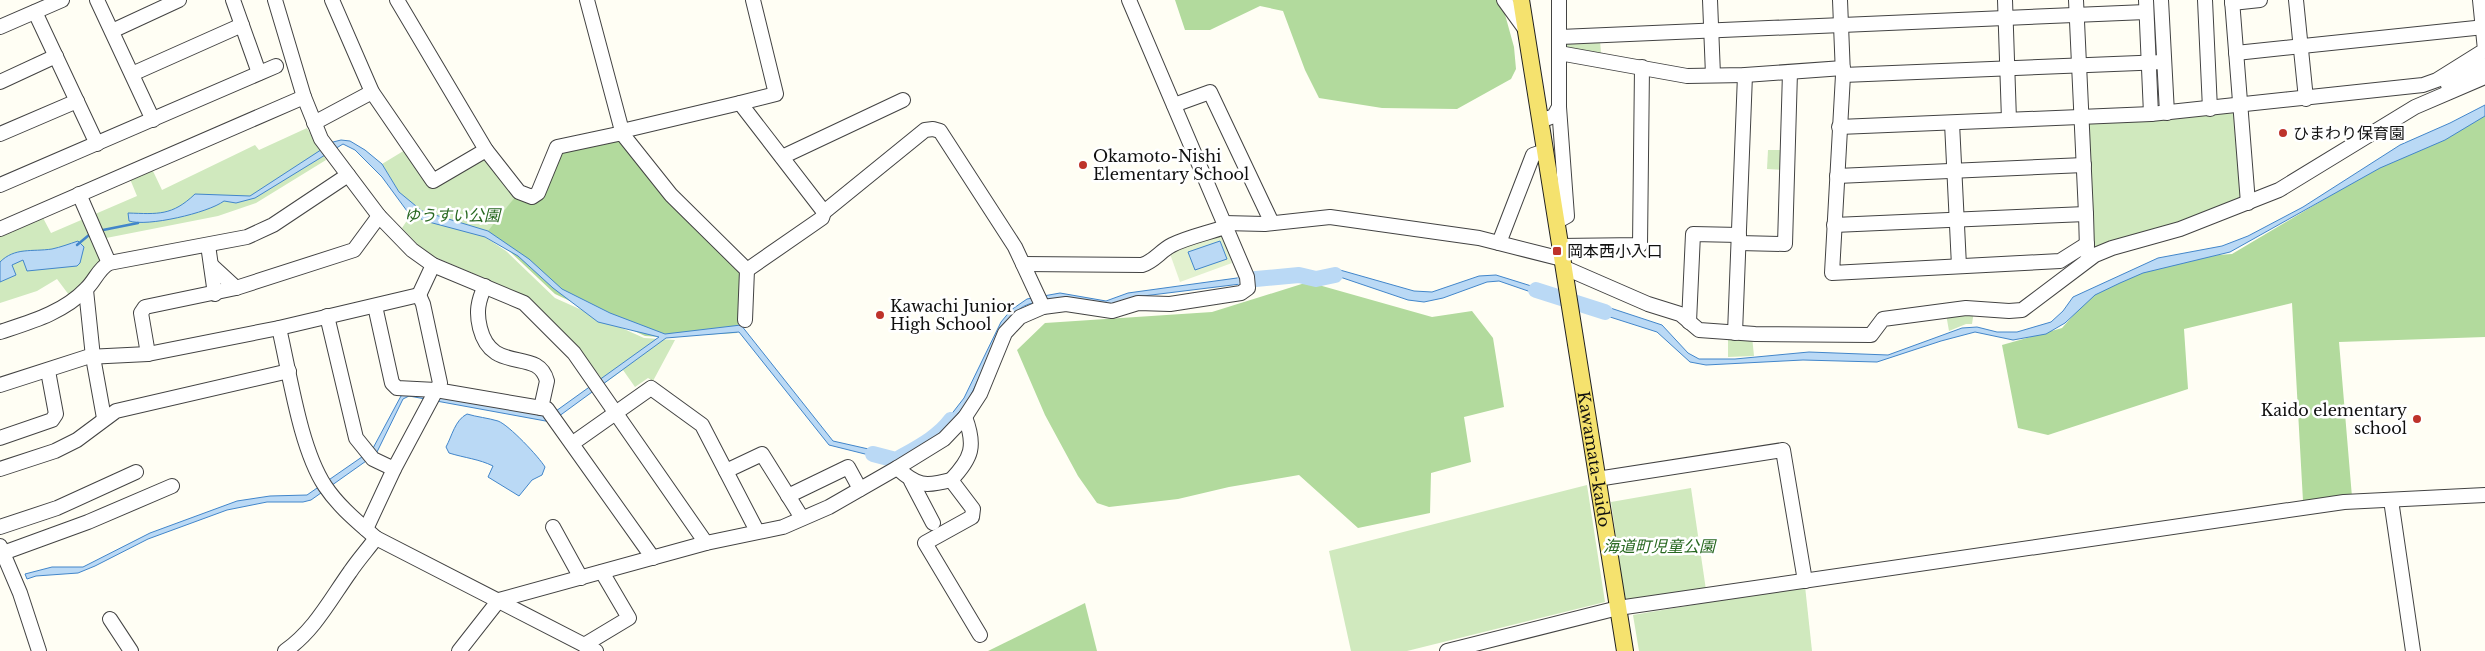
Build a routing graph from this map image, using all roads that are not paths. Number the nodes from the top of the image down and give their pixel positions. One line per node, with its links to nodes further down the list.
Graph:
1 (62, 0): 25 (street)
2 (97, 0): 33 (street)
3 (179, 0): 33 (street)
4 (233, 0): 28 (street)
5 (275, 0): 57 (street)
6 (332, 0): 56 (street)
7 (397, 0): 79 (street)
8 (587, 0): 76 (street)
9 (753, 0): 61 (street)
10 (1129, 0): 62 (street)
11 (1504, 0): 32 (street)
12 (1520, 0): 32 (main road, Kawamata-kaido)
13 (1560, 0): 35 (street)
14 (1710, 0): 34 (street)
15 (1840, 0): 29 (street)
16 (2005, 0): 27 (street)
17 (2076, 0): 26 (street)
18 (2161, 0): 42 (street)
19 (2204, 0): 66 (street)
20 (2260, 0): 23 (street)
21 (2296, 0): 36 (street)
22 (2480, 0): 31 (street)
23 (2232, 2): 39 (street)
24 (2146, 6): 26 (street); 41 (street)
25 (35, 12): 30 (street); 40 (street)
26 (2077, 15): 27 (street); 43 (street)
27 (2006, 18): 29 (street); 47 (street)
28 (242, 25): 50 (street); 51 (street)
29 (1841, 25): 34 (street); 49 (street)
30 (0, 27)
31 (2484, 27): 36 (street); 37 (street)
32 (1525, 29): 71 (main road, Kawamata-kaido)
33 (112, 31): 51 (street)
34 (1711, 31): 35 (street); 52 (street)
35 (1560, 37): 38 (street)
36 (2300, 46): 39 (street); 58 (street)
37 (2485, 51): 58 (street)
38 (1559, 53): 46 (street); 65 (street)
39 (2236, 53): 63 (street)
40 (56, 56): 55 (street); 60 (street)
41 (2148, 61): 42 (street); 43 (street); 68 (street)
42 (2164, 62): 67 (street)
43 (2079, 64): 47 (street); 69 (street)
44 (2485, 65): 64 (street)
45 (276, 66): 50 (street)
46 (1642, 67): 52 (street); 102 (street)
47 (2007, 68): 49 (street); 72 (street)
48 (1790, 72): 49 (street); 53 (street); 98 (street)
49 (1843, 72): 75 (street)
50 (259, 73): 70 (street)
51 (132, 74): 70 (street)
52 (1713, 75): 53 (street)
53 (1745, 75): 98 (street)
54 (2485, 77): 64 (street)
55 (0, 82)
56 (372, 92): 73 (street); 79 (street)
57 (304, 97): 73 (street); 87 (street)
58 (2306, 99): 63 (street)
59 (903, 100): 81 (street)
60 (77, 101): 77 (street); 78 (street)
61 (740, 103): 76 (street); 81 (street)
62 (1174, 105): 94 (street); 95 (street)
63 (2240, 106): 66 (street); 88 (street)
64 (2415, 107): 88 (street)
65 (1559, 108): 71 (street); 93 (street)
66 (2210, 109): 67 (street)
67 (2167, 113): 68 (street)
68 (2151, 114): 69 (street)
69 (2081, 118): 72 (street); 82 (street)
70 (152, 120): 78 (street)
71 (1540, 120): 80 (main road, Kawamata-kaido)
72 (2009, 120): 74 (street)
73 (314, 123): 84 (street)
74 (1952, 123): 75 (street); 83 (street)
75 (1839, 127): 85 (street)
76 (622, 131): 79 (street); 108 (street)
77 (0, 134)
78 (97, 144): 86 (street)
79 (486, 150)
80 (1545, 152): 93 (main road, Kawamata-kaido); 99 (street)
81 (782, 157): 89 (street)
82 (2084, 165): 83 (street); 90 (street)
83 (1955, 171): 85 (street); 92 (street)
84 (348, 175): 91 (street); 101 (street)
85 (1837, 176): 96 (street)
86 (0, 185)
87 (79, 194): 97 (street); 103 (street)
88 (2248, 203): 109 (street)
89 (824, 212): 104 (street); 108 (street)
90 (2086, 214): 92 (street); 100 (street)
91 (380, 216): 106 (street); 111 (street)
92 (1957, 219): 96 (street); 107 (street)
93 (1556, 222): 102 (main road, Kawamata-kaido)
94 (1272, 223): 95 (street); 99 (street)
95 (1225, 225): 104 (street); 115 (street)
96 (1834, 225): 107 (street)
97 (0, 229)
98 (1739, 239): 119 (street); 122 (street)
99 (1500, 243): 102 (street)
100 (2087, 244): 107 (street); 109 (street)
101 (208, 245): 103 (street); 105 (street)
102 (1562, 257): 119 (street); 140 (main road, Kawamata-kaido)
103 (109, 264): 112 (street)
104 (1023, 264): 115 (street)
105 (211, 265): 111 (street); 113 (street)
106 (433, 265): 110 (street); 114 (street)
107 (1959, 266)
108 (747, 270): 118 (street)
109 (2064, 280): 122 (street)
110 (485, 286): 129 (street); 130 (street)
111 (236, 288): 113 (street)
112 (86, 290): 121 (street); 124 (street)
113 (215, 294): 123 (street)
114 (419, 295): 116 (street); 128 (street)
115 (1040, 302): 131 (street)
116 (375, 306): 117 (street); 128 (street)
117 (327, 316): 120 (street); 137 (street)
118 (745, 320)
119 (1689, 322): 122 (street)
120 (279, 328): 123 (street); 126 (street)
121 (0, 332)
122 (1735, 333)
123 (148, 354): 124 (street)
124 (94, 357): 125 (street); 132 (street)
125 (48, 370): 127 (street); 133 (street)
126 (289, 371): 132 (street); 153 (street)
127 (0, 385)
128 (433, 395): 130 (street); 137 (street)
129 (617, 412): 134 (street); 138 (street); 154 (street)
130 (550, 413): 134 (street)
131 (965, 417): 135 (street); 141 (street)
132 (104, 418): 136 (street)
133 (0, 438)
134 (573, 443): 156 (street)
135 (897, 468): 142 (street); 144 (street)
136 (0, 469)
137 (394, 469): 153 (street)
138 (726, 471): 146 (street); 152 (street)
139 (136, 472): 150 (street)
140 (1597, 479): 159 (street); 161 (main road, Kawamata-kaido)
141 (951, 480): 142 (street); 163 (street)
142 (911, 481): 149 (street)
143 (172, 486): 155 (street)
144 (860, 489): 146 (street); 148 (street)
145 (2485, 495): 147 (street)
146 (788, 496): 148 (street)
147 (2391, 500): 159 (street); 171 (street)
148 (802, 518): 152 (street)
149 (933, 523)
150 (0, 527)
151 (553, 527): 158 (street)
152 (757, 531): 154 (street)
153 (371, 534): 160 (street); 165 (street)
154 (706, 543): 156 (street)
155 (2, 549): 166 (street)
156 (653, 558): 157 (street)
157 (602, 572): 158 (street); 164 (street)
158 (581, 578): 160 (street)
159 (1805, 581): 161 (street)
160 (499, 600): 164 (street); 168 (street)
161 (1618, 608): 169 (street); 170 (main road, Kawamata-kaido)
162 (110, 619): 167 (street)
163 (980, 635)
164 (590, 648)
165 (291, 649)
166 (39, 651)
167 (131, 651)
168 (458, 651)
169 (1446, 651)
170 (1625, 651)
171 (2413, 651)

